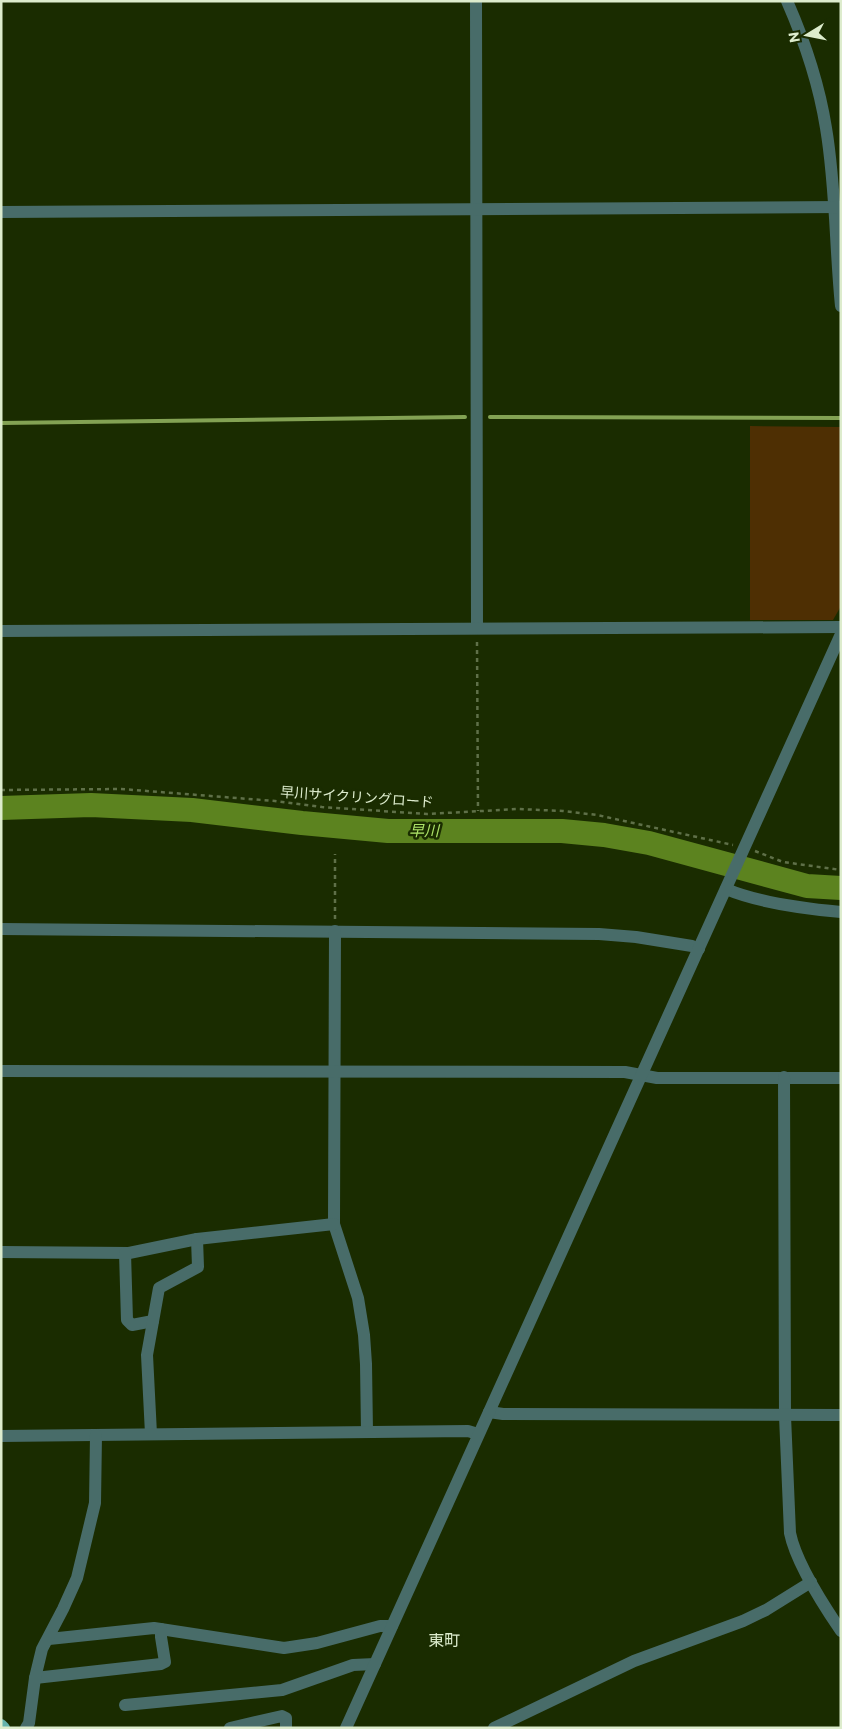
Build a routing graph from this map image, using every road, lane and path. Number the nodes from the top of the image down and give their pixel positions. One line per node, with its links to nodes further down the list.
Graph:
1 (476, 1): 4 (street)
2 (787, 1): 3 (street)
3 (837, 207): 4 (street); 6 (street)
4 (477, 209): 5 (street); 8 (street)
5 (1, 212)
6 (841, 306)
7 (841, 627): 8 (street)
8 (477, 628): 9 (street); 12 (path)
9 (1, 631)
10 (841, 634): 13 (street)
11 (1, 790): 12 (path, 早川サイクリングロード)
12 (478, 812): 13 (path, 早川サイクリングロード)
13 (744, 849): 15 (path, 早川サイクリングロード); 16 (street)
14 (335, 854): 19 (path)
15 (841, 870)
16 (727, 887): 17 (street); 20 (street)
17 (841, 912)
18 (1, 929): 19 (street)
19 (335, 931): 20 (street); 22 (street)
20 (699, 948): 23 (street)
21 (1, 1071): 22 (street)
22 (334, 1072): 23 (street); 26 (street)
23 (642, 1075): 24 (street); 31 (street)
24 (784, 1077): 25 (street); 33 (street)
25 (841, 1078)
26 (334, 1224): 27 (street); 34 (street)
27 (197, 1239): 29 (street); 30 (street)
28 (1, 1252): 29 (street)
29 (126, 1253): 30 (street)
30 (153, 1321): 35 (street)
31 (489, 1412): 33 (street); 36 (street)
32 (841, 1415): 33 (street)
33 (785, 1416): 39 (street)
34 (367, 1432): 35 (street); 36 (street)
35 (151, 1434): 37 (street)
36 (478, 1434): 40 (street)
37 (96, 1435): 38 (street); 43 (street)
38 (1, 1436)
39 (811, 1582): 42 (street); 51 (street)
40 (392, 1626): 41 (street); 44 (street)
41 (161, 1629): 43 (street); 45 (street)
42 (841, 1631)
43 (49, 1639): 45 (street)
44 (375, 1664): 46 (street); 50 (street)
45 (35, 1678): 47 (street)
46 (125, 1705)
47 (26, 1728)
48 (230, 1728): 49 (street)
49 (286, 1728)
50 (346, 1728)
51 (494, 1728)

